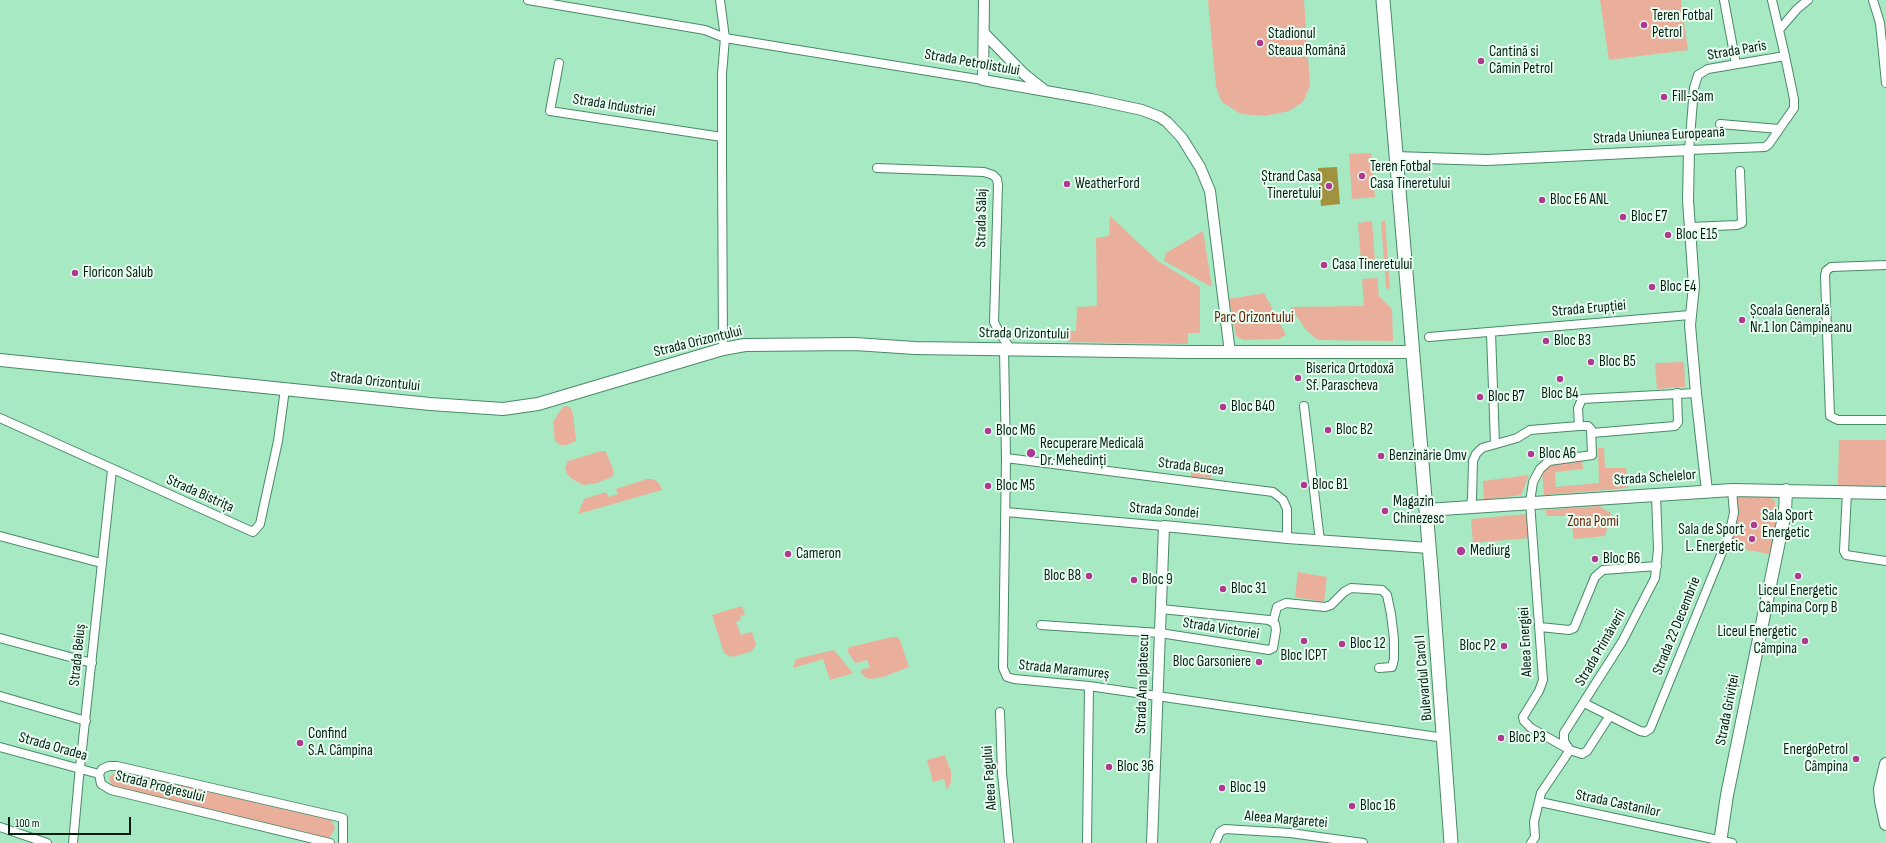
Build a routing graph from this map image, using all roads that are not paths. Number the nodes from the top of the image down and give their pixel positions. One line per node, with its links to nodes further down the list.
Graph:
1 (528, 0): 11 (street, Strada Petrolistului)
2 (720, 0): 11 (street)
3 (984, 0): 10 (street)
4 (1383, 0): 22 (main road, Bulevardul Carol I)
5 (1724, 0): 14 (street)
6 (1772, 0): 9 (street, Strada Uniunea Europeană)
7 (1808, 0): 9 (street)
8 (1873, 0): 16 (street)
9 (1779, 30): 12 (street, Strada Uniunea Europeană)
10 (984, 33): 15 (street); 17 (street)
11 (725, 38): 15 (street, Strada Petrolistului); 20 (street)
12 (1785, 56): 14 (street, Strada Paris); 19 (street, Strada Uniunea Europeană)
13 (559, 63): 20 (street, Strada Industriei)
14 (1736, 64): 21 (street, Strada Paris)
15 (983, 80): 17 (street, Strada Petrolistului)
16 (1886, 83)
17 (1048, 92): 32 (street, Strada Petrolistului)
18 (1720, 124): 19 (street)
19 (1780, 129): 21 (street, Strada Uniunea Europeană)
20 (722, 137): 30 (street)
21 (1689, 150): 22 (street, Strada Uniunea Europeană); 25 (street)
22 (1395, 157): 33 (main road, Bulevardul Carol I)
23 (877, 168): 31 (street, Strada Sălaj)
24 (1740, 171): 25 (street)
25 (1690, 227): 27 (street)
26 (1886, 265): 40 (street)
27 (1690, 315): 28 (street, Strada Erupției); 37 (street)
28 (1491, 333): 29 (street, Strada Erupției); 43 (street)
29 (1429, 337)
30 (723, 349): 31 (main road, Strada Orizontului); 35 (main road, Strada Orizontului)
31 (1008, 350): 32 (main road, Strada Orizontului); 44 (street, Strada Maramureș)
32 (1230, 352): 33 (main road, Strada Orizontului)
33 (1412, 352): 54 (main road, Bulevardul Carol I)
34 (0, 360): 35 (main road, Strada Orizontului)
35 (285, 388): 45 (street, Strada Bistrița)
36 (1677, 393): 37 (street); 41 (street); 42 (street)
37 (1696, 393): 48 (street)
38 (1304, 406): 59 (street)
39 (0, 418): 45 (street, Strada Bistrița)
40 (1886, 420)
41 (1579, 426): 42 (street); 43 (street)
42 (1592, 433): 52 (street, Aleea Energiei)
43 (1494, 444): 53 (street)
44 (1006, 458): 55 (street, Strada Maramureș); 58 (street, Strada Bucea)
45 (112, 470): 62 (street, Strada Beiuș)
46 (1732, 490): 47 (main road, Strada Schelelor); 48 (main road, Strada Schelelor); 77 (street, Strada 22 Decembrie)
47 (1786, 490): 49 (main road, Strada Schelelor); 88 (main road, Strada Griviței)
48 (1707, 491): 51 (main road, Strada Schelelor)
49 (1847, 492): 50 (main road, Strada Schelelor); 61 (street)
50 (1886, 493)
51 (1656, 495): 52 (main road, Strada Schelelor); 63 (street, Strada Primăverii)
52 (1530, 502): 53 (main road, Strada Schelelor); 67 (street, Aleea Energiei)
53 (1470, 507): 54 (main road, Strada Schelelor)
54 (1426, 510): 60 (main road, Bulevardul Carol I)
55 (1006, 512): 56 (street, Strada Sondei); 72 (street, Strada Maramureș)
56 (1164, 526): 58 (street, Strada Sondei); 64 (street, Strada Ana Ipătescu)
57 (0, 536): 62 (street)
58 (1287, 538): 59 (street, Strada Sondei)
59 (1320, 541): 60 (street, Strada Sondei)
60 (1429, 548): 79 (main road, Bulevardul Carol I)
61 (1886, 560)
62 (101, 563): 70 (street, Strada Beiuș)
63 (1657, 566): 67 (street); 75 (street, Strada Primăverii)
64 (1161, 609): 65 (street, Strada Victoriei); 68 (street, Strada Ana Ipătescu)
65 (1273, 622): 68 (street, Strada Victoriei); 71 (street, Strada Victoriei)
66 (1041, 625): 68 (street)
67 (1540, 628): 81 (street, Aleea Energiei)
68 (1160, 633): 74 (street, Strada Ana Ipătescu)
69 (0, 638): 70 (street)
70 (92, 664): 78 (street, Strada Beiuș)
71 (1379, 668)
72 (1089, 686): 74 (street, Strada Maramureș); 94 (street)
73 (0, 696): 78 (street)
74 (1158, 696): 79 (street, Strada Maramureș); 95 (street, Strada Ana Ipătescu)
75 (1584, 703): 77 (street, Strada 22 Decembrie); 81 (street, Strada Primăverii)
76 (1000, 712): 93 (street, Aleea Fagului)
77 (1609, 717): 81 (street)
78 (86, 721): 83 (street, Strada Beiuș)
79 (1444, 738): 98 (main road, Bulevardul Carol I)
80 (0, 747): 83 (street, Strada Oradea)
81 (1570, 750): 85 (street)
82 (1886, 764): 86 (main road)
83 (80, 770): 84 (street, Strada Oradea); 90 (street, Strada Beiuș)
84 (99, 774): 91 (street, Strada Progresului); 92 (street, Strada Progresului)
85 (1540, 802): 88 (street, Strada Castanilor); 99 (street)
86 (1886, 824)
87 (0, 827): 89 (street)
88 (1720, 842): 100 (street, Strada Castanilor)
89 (47, 843)
90 (73, 843)
91 (330, 843)
92 (343, 843)
93 (1009, 843)
94 (1087, 843)
95 (1152, 843)
96 (1215, 843): 97 (street, Aleea Margaretei)
97 (1363, 843)
98 (1451, 843)
99 (1531, 843)
100 (1732, 843)

